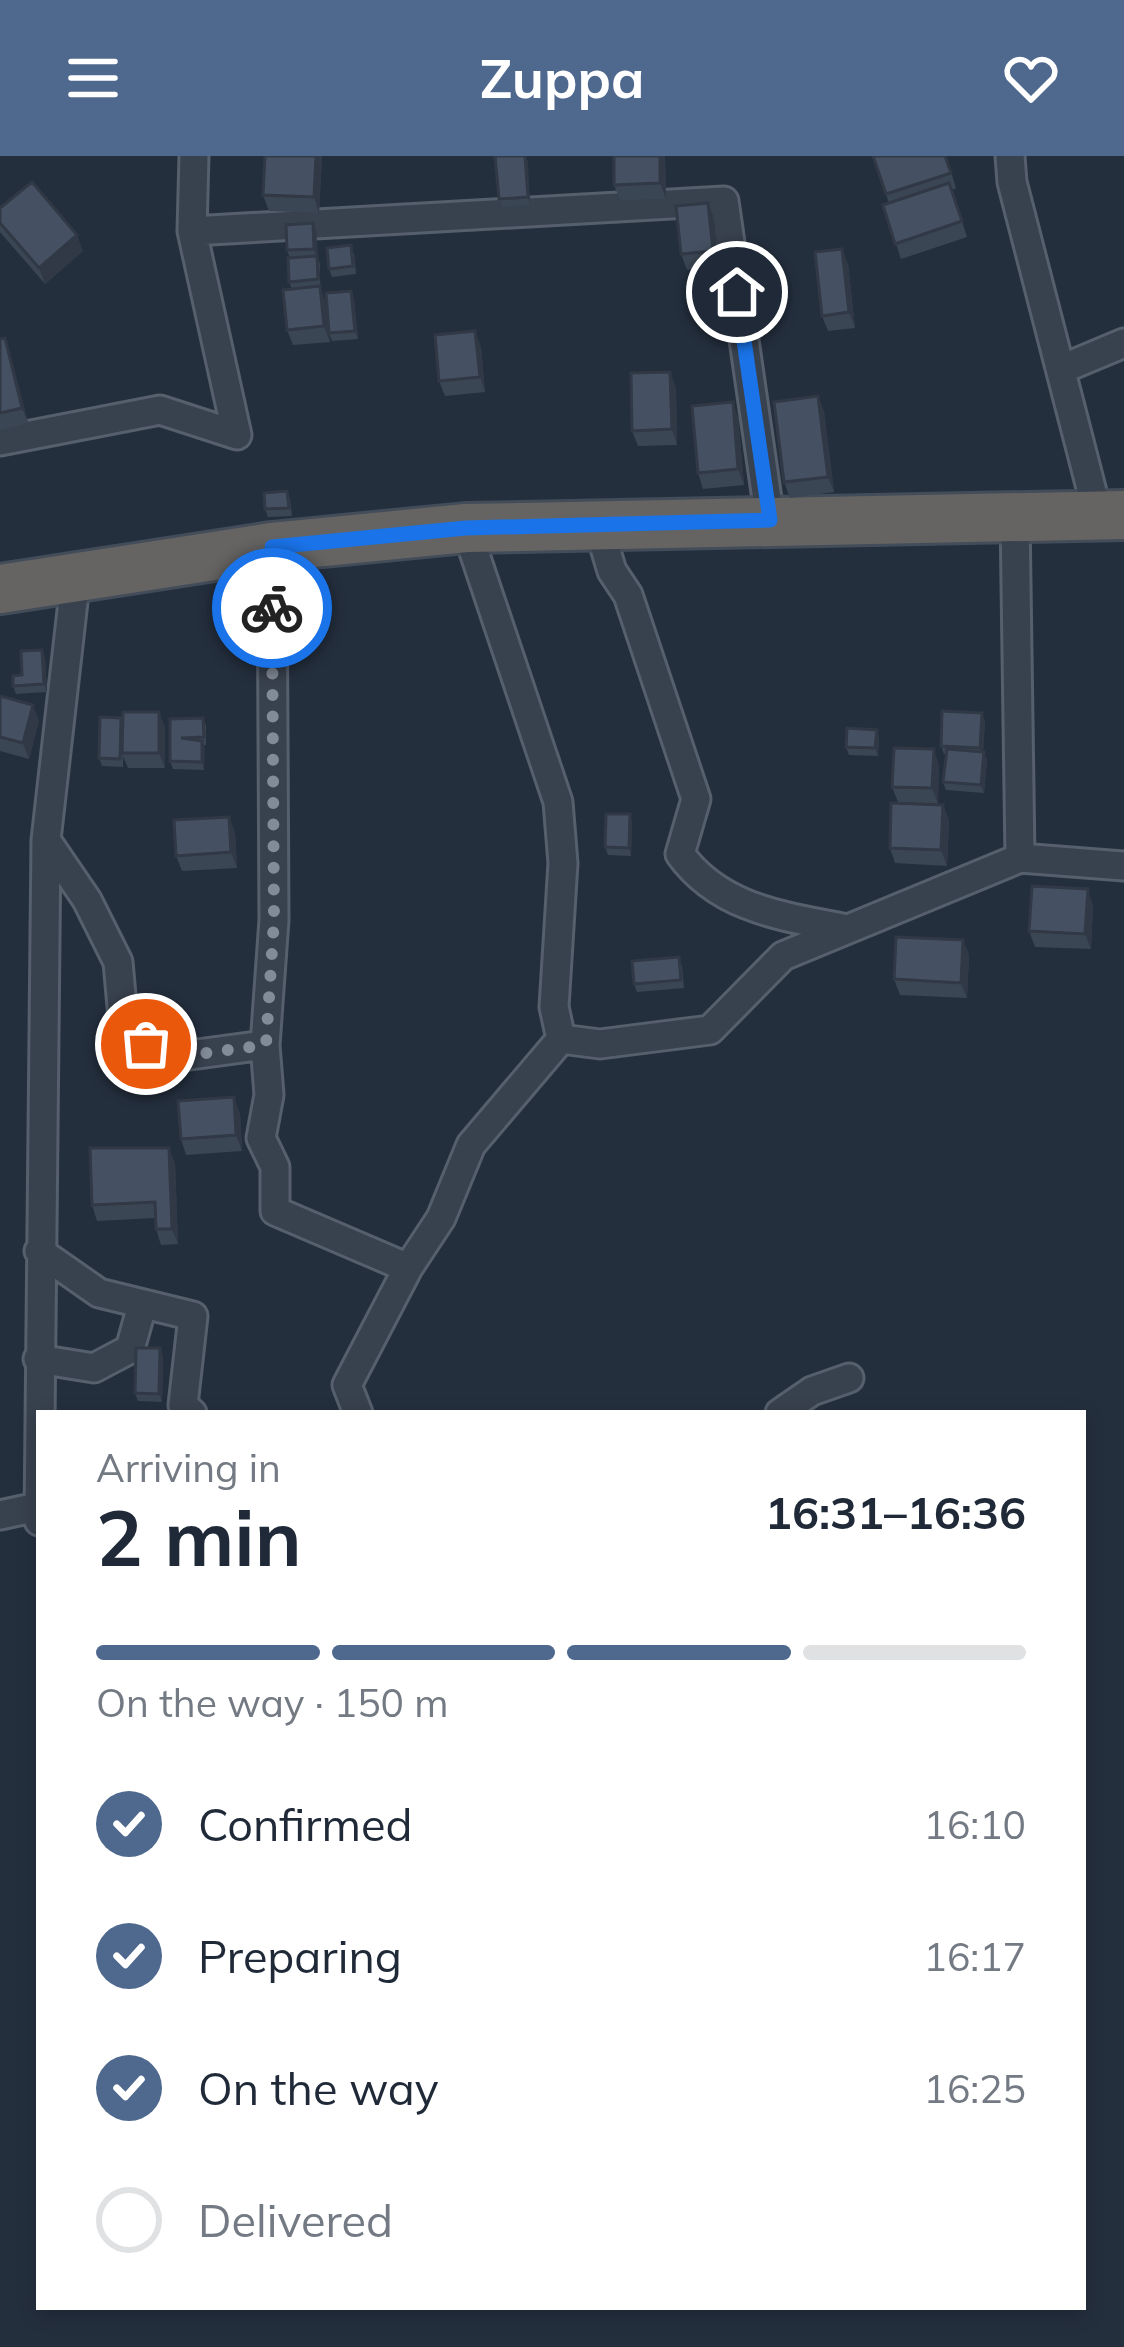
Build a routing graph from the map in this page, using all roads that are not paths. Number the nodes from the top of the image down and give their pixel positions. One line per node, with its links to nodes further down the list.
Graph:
1 (194, 156): 3 (street)
2 (1010, 156): 5 (street)
3 (192, 231): 6 (street); 9 (street)
4 (1124, 343): 5 (street)
5 (1062, 369): 8 (street)
6 (0, 441)
7 (1015, 515): 8 (highway); 9 (highway); 16 (street)
8 (1111, 515)
9 (770, 520): 11 (highway)
10 (466, 528): 11 (highway); 12 (highway); 19 (street)
11 (599, 528): 18 (street)
12 (272, 547): 13 (highway); 20 (street)
13 (76, 575): 14 (highway); 15 (street)
14 (0, 589)
15 (46, 840): 20 (street); 21 (street)
16 (1020, 858): 17 (street); 18 (street)
17 (1124, 866)
18 (842, 928): 19 (street)
19 (561, 1039): 22 (street)
20 (266, 1045): 22 (street)
21 (39, 1251): 23 (street); 24 (street)
22 (409, 1268): 28 (street)
23 (142, 1306): 24 (street); 27 (street)
24 (38, 1359): 26 (street)
25 (849, 1378): 29 (street)
26 (38, 1410)
27 (189, 1410)
28 (357, 1410)
29 (784, 1410)
30 (36, 1514): 31 (street)
31 (0, 1515)

